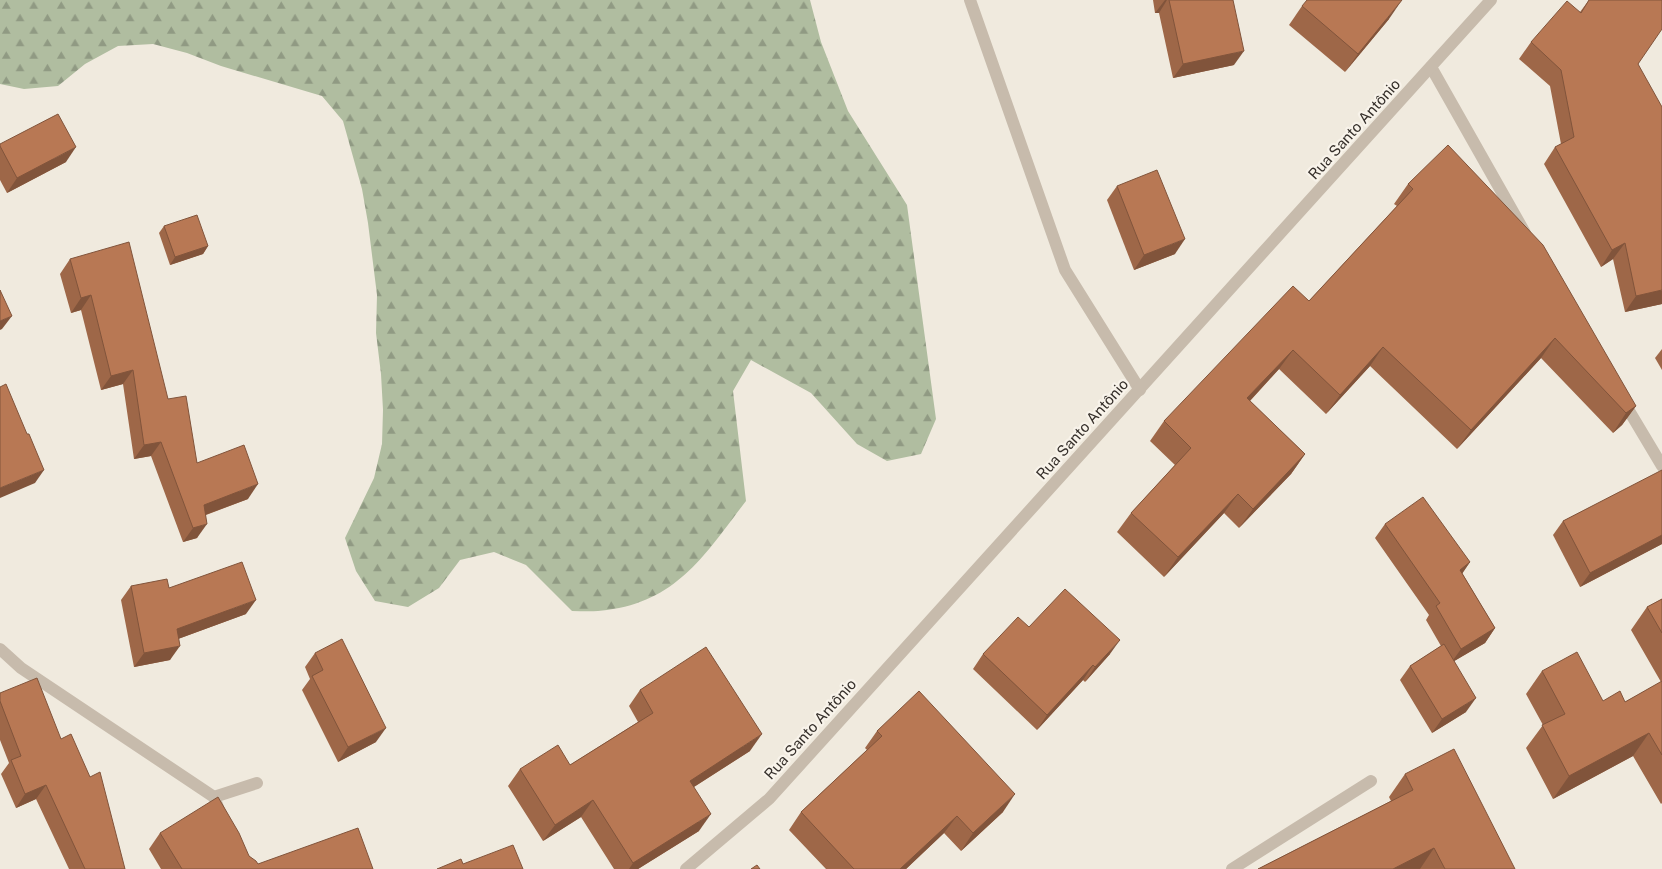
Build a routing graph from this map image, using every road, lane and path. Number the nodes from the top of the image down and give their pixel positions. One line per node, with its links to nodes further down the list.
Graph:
1 (970, 0): 5 (street)
2 (1491, 0): 3 (street, Rua Santo Antônio)
3 (1431, 68): 4 (street); 5 (street, Rua Santo Antônio)
4 (1534, 248)
5 (1140, 390): 13 (street, Rua Santo Antônio)
6 (1617, 392): 7 (street)
7 (1662, 466)
8 (0, 649): 11 (street)
9 (1371, 781): 14 (street)
10 (257, 783): 11 (street)
11 (214, 797): 12 (street)
12 (225, 824)
13 (686, 869)
14 (1232, 869)

